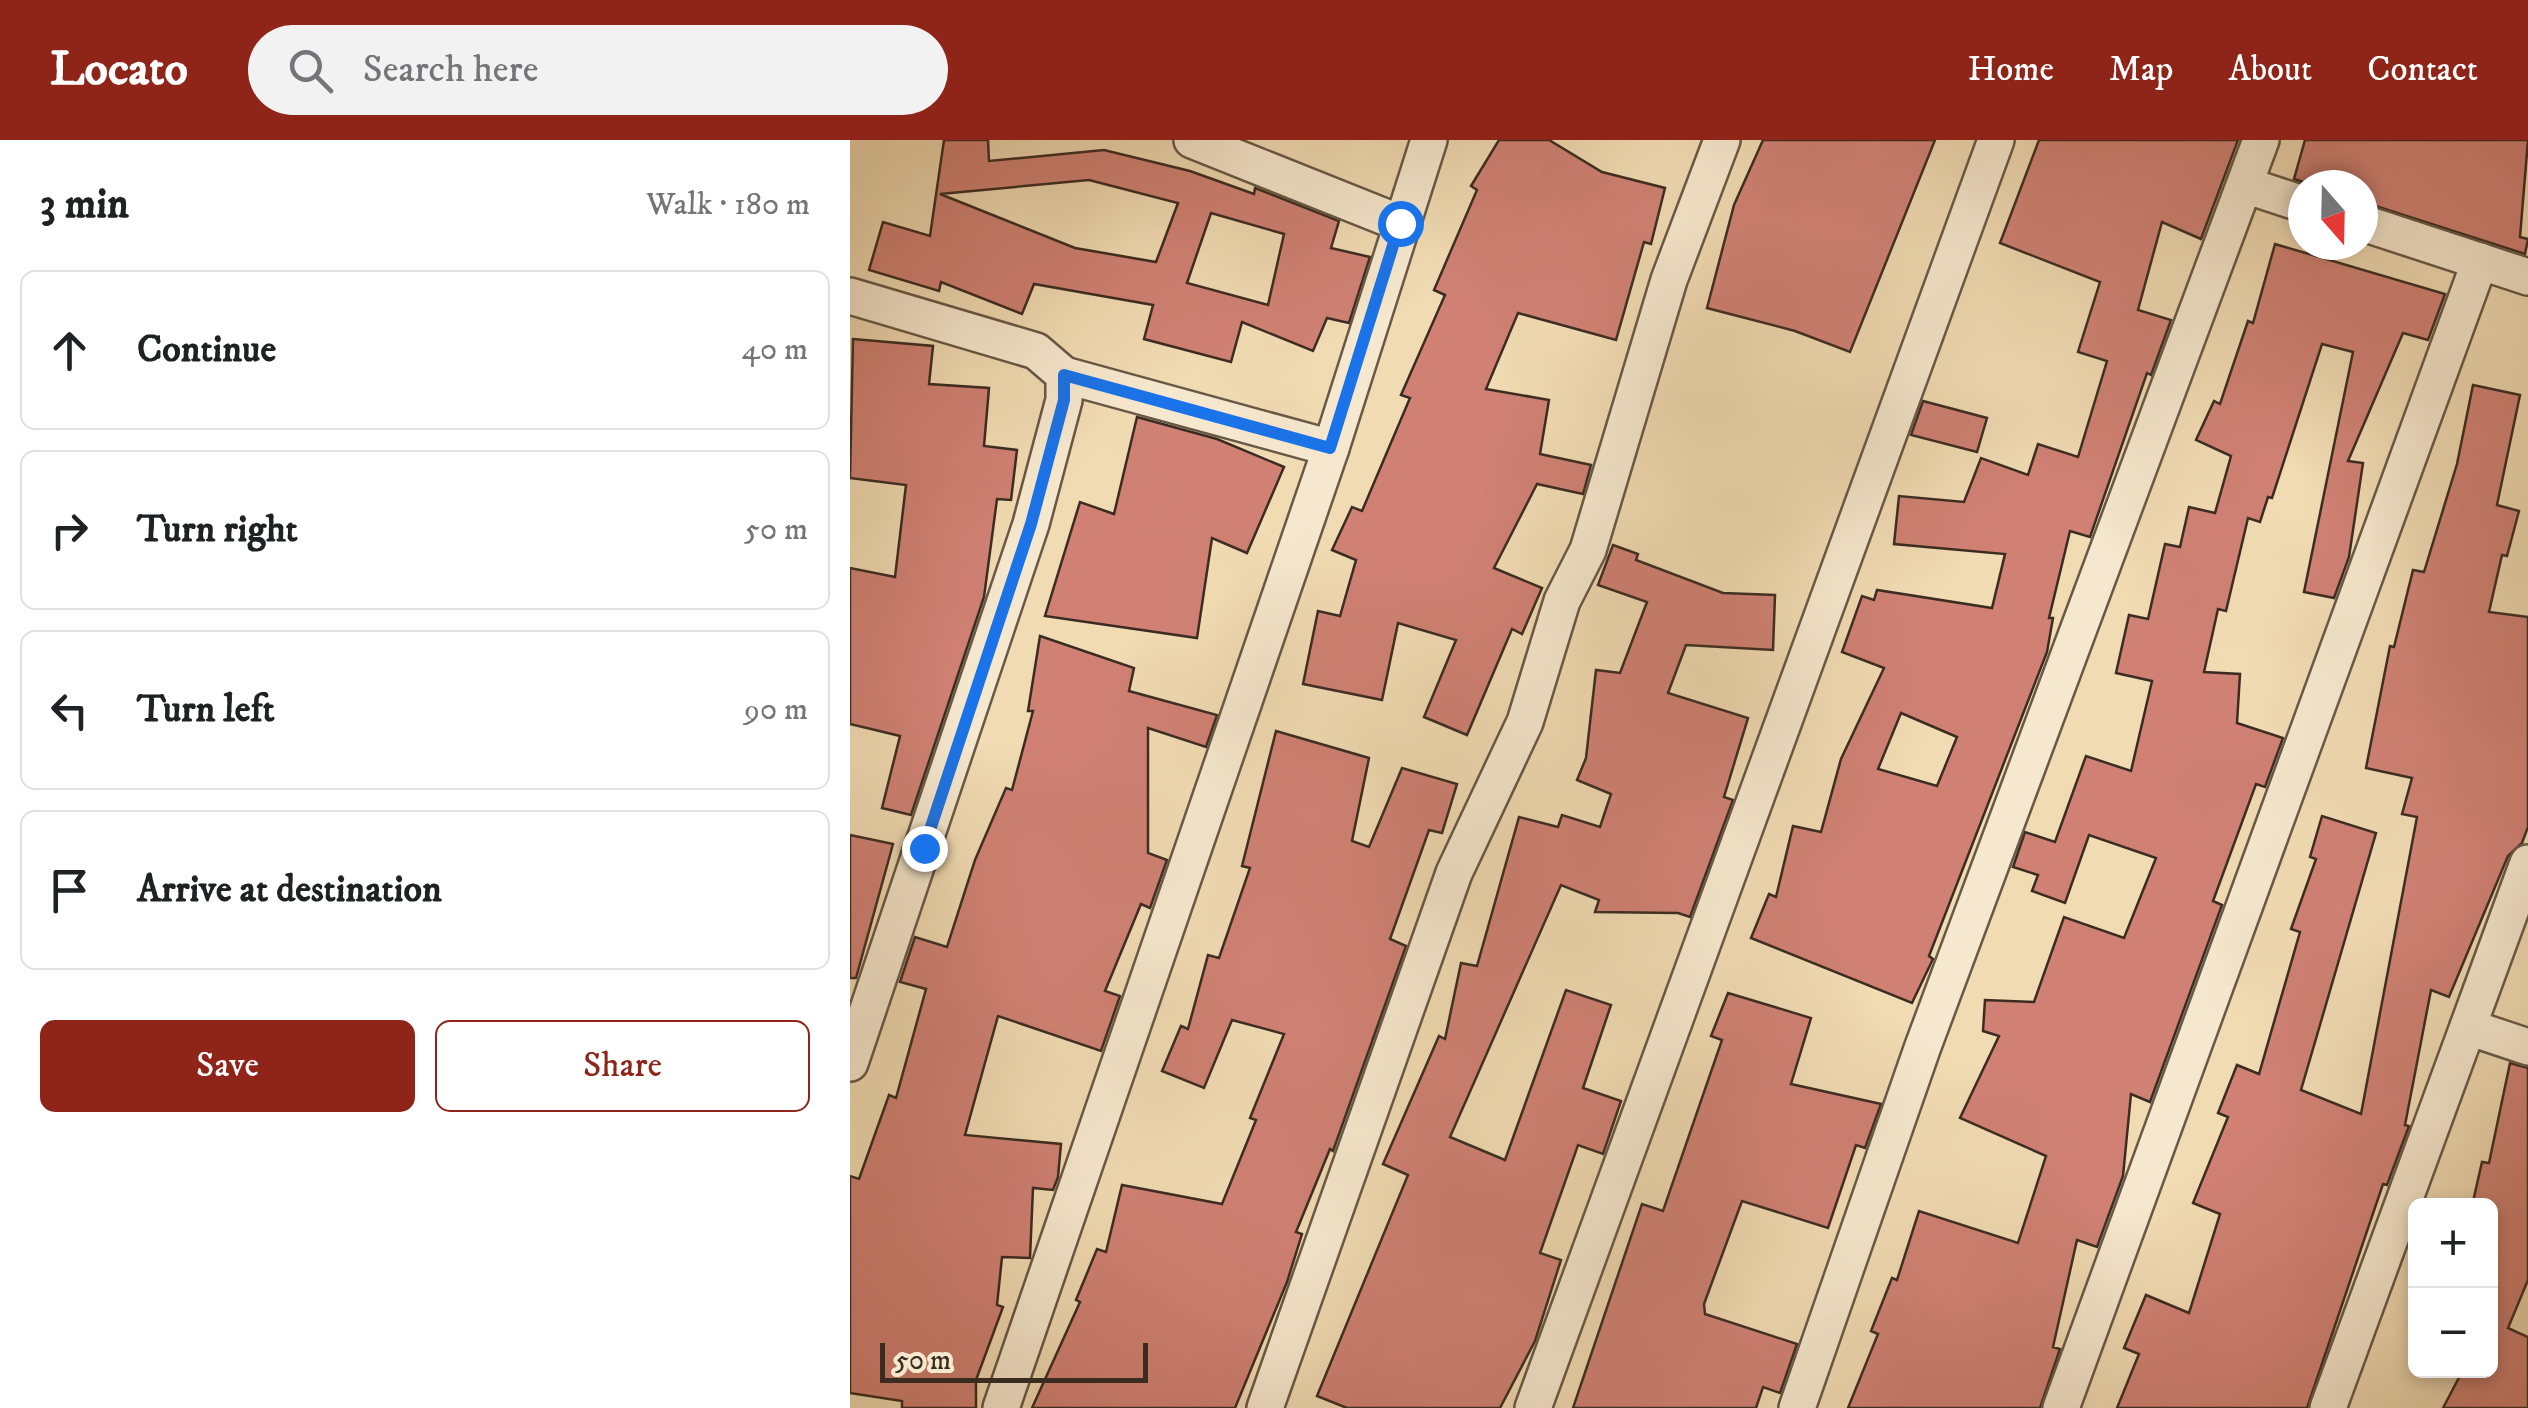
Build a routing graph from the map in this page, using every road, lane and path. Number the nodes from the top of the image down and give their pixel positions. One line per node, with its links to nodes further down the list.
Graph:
1 (1192, 140): 8 (street)
2 (1429, 140): 8 (street)
3 (1722, 140): 20 (street)
4 (1996, 140): 21 (street)
5 (2261, 140): 6 (street)
6 (2245, 185): 7 (street); 22 (street)
7 (2288, 199)
8 (1400, 223): 14 (street)
9 (2378, 228): 10 (street)
10 (2480, 261): 11 (street); 23 (street)
11 (2528, 276)
12 (850, 296): 13 (street)
13 (1064, 375): 14 (street); 18 (street)
14 (1330, 448): 19 (street)
15 (2528, 862): 16 (street)
16 (2468, 1027): 17 (street); 24 (street)
17 (2528, 1047)
18 (850, 1063)
19 (1001, 1408)
20 (1265, 1408)
21 (1532, 1408)
22 (1797, 1408)
23 (2062, 1408)
24 (2328, 1408)

